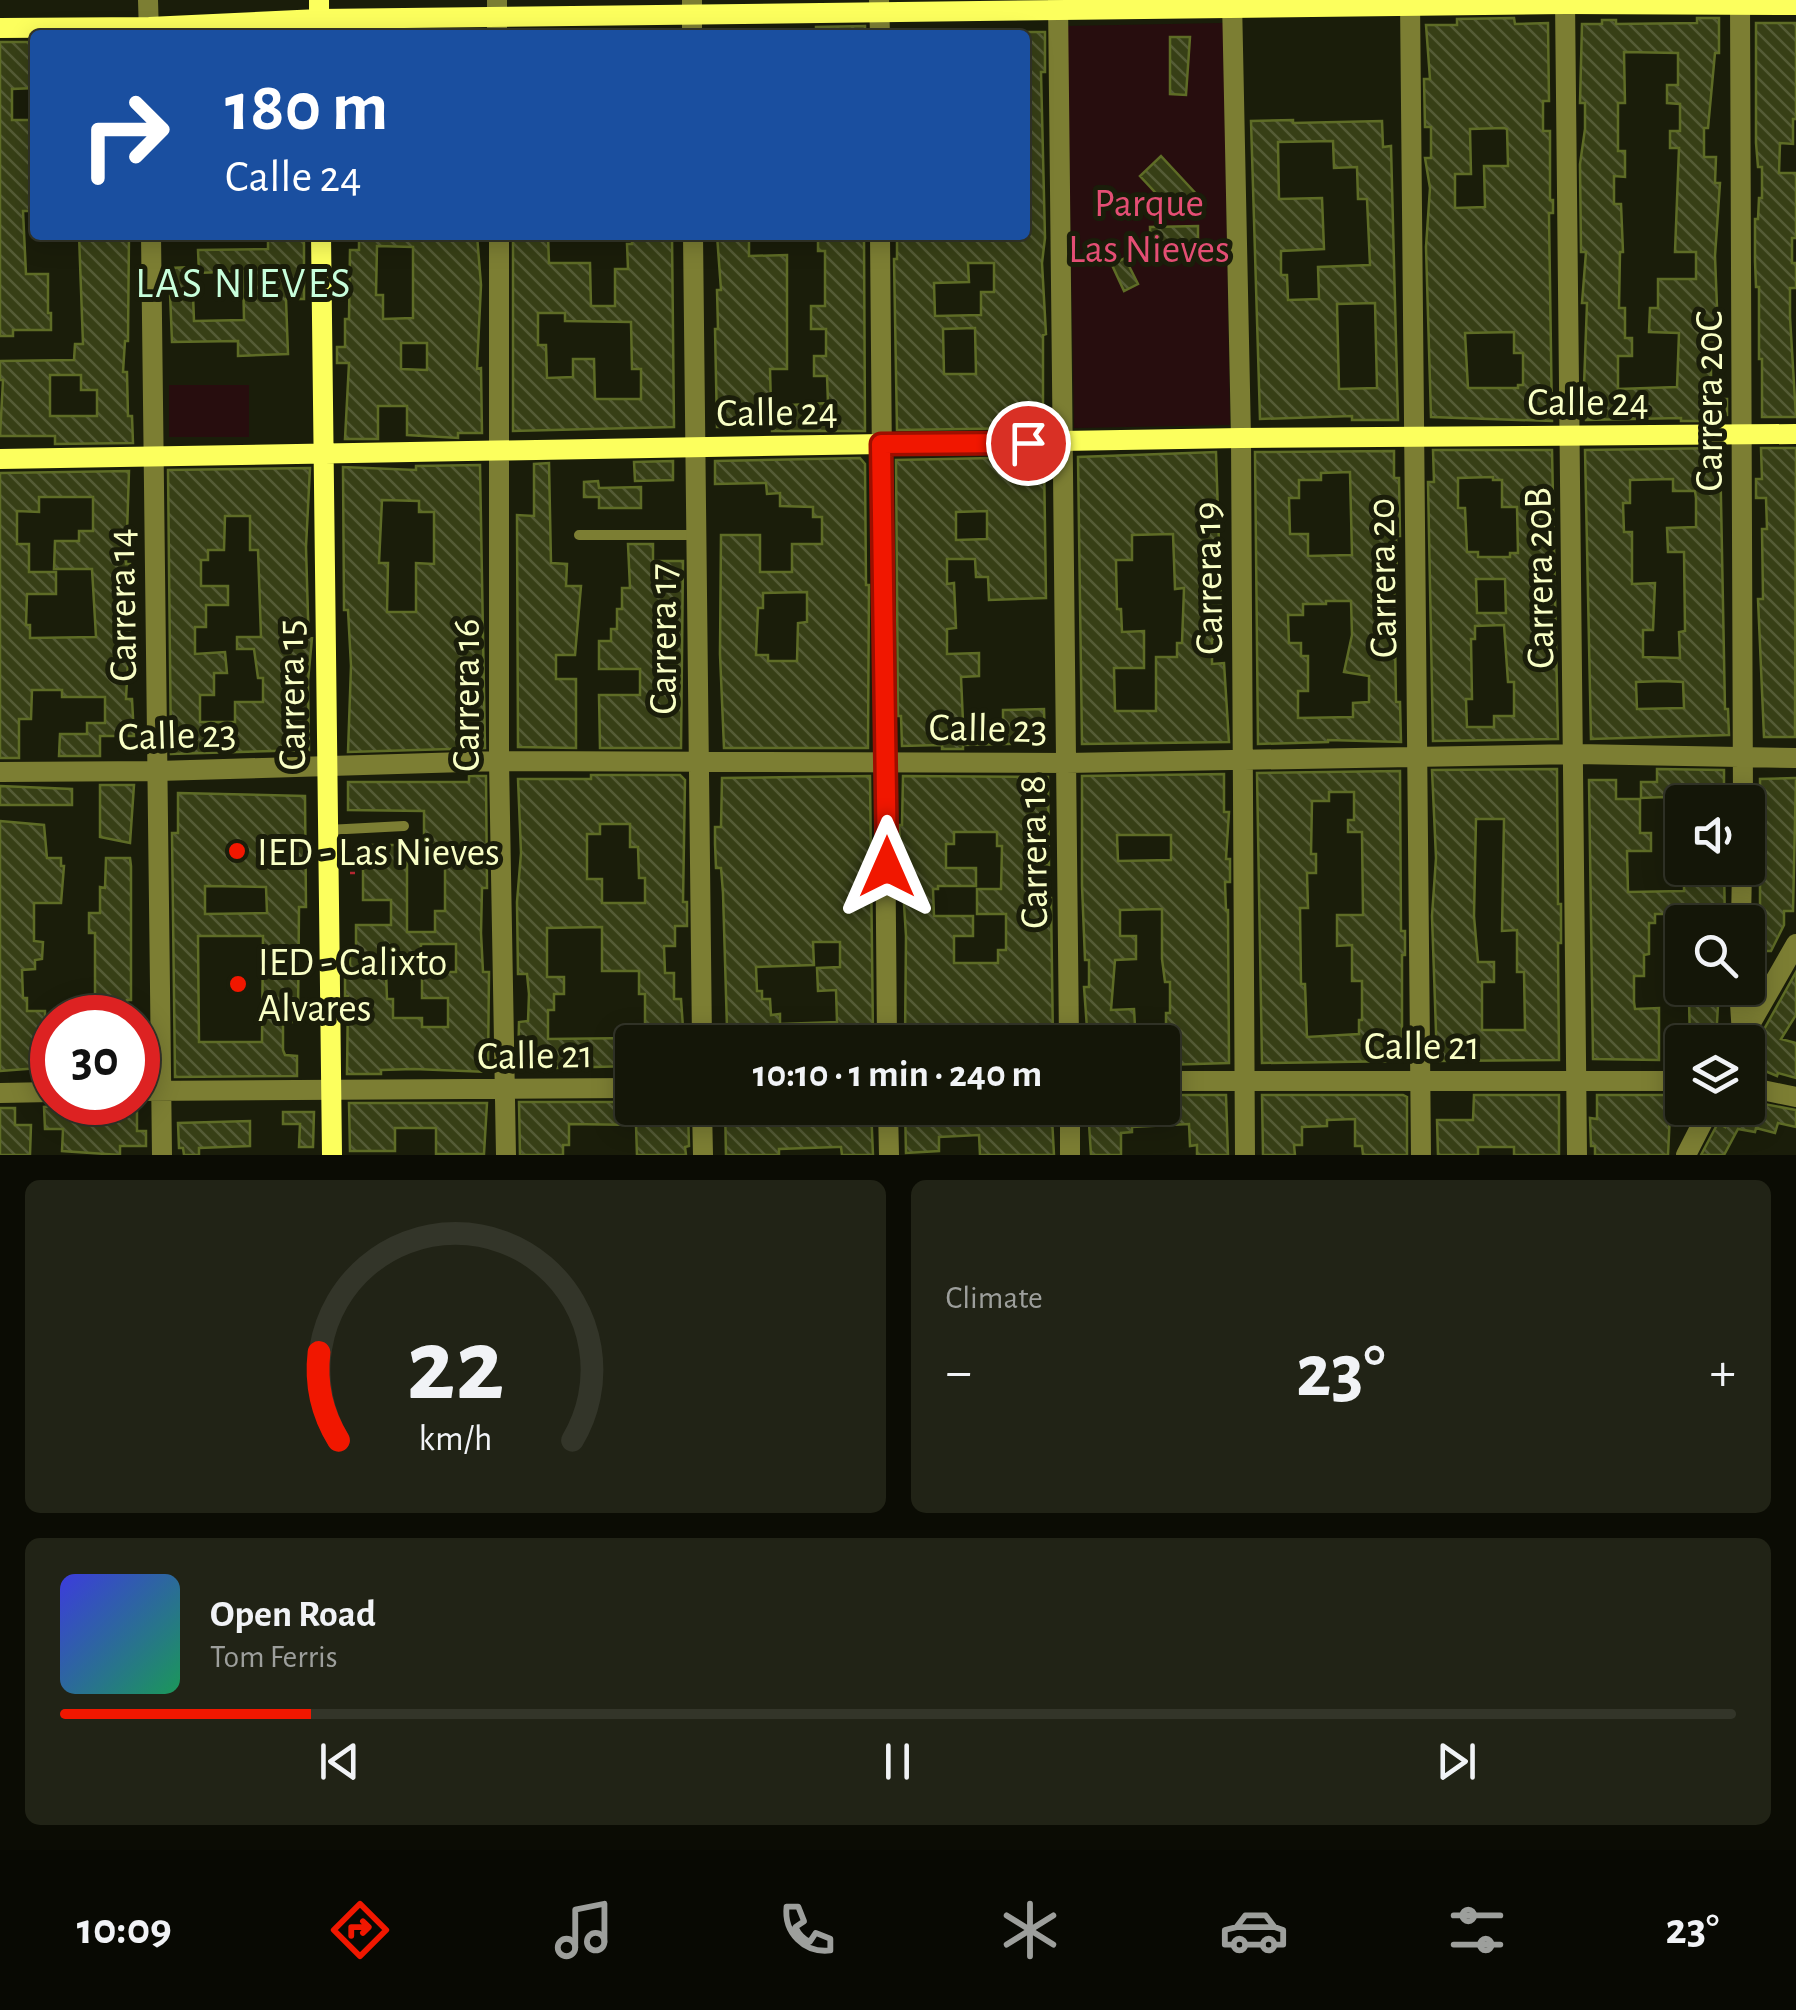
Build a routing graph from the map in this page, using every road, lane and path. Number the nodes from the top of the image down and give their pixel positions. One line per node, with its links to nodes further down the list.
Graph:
1 (148, 0): 14 (street)
2 (1565, 2): 3 (street); 4 (street); 24 (street, Carrera 20B)
3 (1740, 2): 5 (street); 22 (street, Carrera 20C)
4 (1410, 4): 6 (street); 23 (street, Carrera 20)
5 (1796, 4)
6 (1232, 5): 8 (street); 25 (street, Carrera 19)
7 (879, 6): 8 (street); 10 (street)
8 (1058, 6): 26 (street, Carrera 18)
9 (497, 17): 10 (street); 11 (street)
10 (692, 17)
11 (319, 18): 15 (street)
12 (0, 28): 13 (street)
13 (99, 30)
14 (149, 30)
15 (162, 30)
16 (151, 240): 31 (street, Carrera 14)
17 (321, 240): 29 (street, Carrera 15)
18 (498, 240): 30 (street, Carrera 16)
19 (693, 240): 28 (street, Carrera 17)
20 (880, 240): 27 (street)
21 (1796, 434): 22 (street, Calle 24)
22 (1744, 435): 24 (street, Calle 24); 37 (street, Carrera 20C)
23 (1413, 437): 24 (street, Calle 24); 25 (street, Calle 24); 36 (street, Carrera 20)
24 (1571, 437): 35 (street, Carrera 20B)
25 (1240, 438): 26 (street, Calle 24); 41 (street, Carrera 19)
26 (1064, 443): 27 (street, Calle 24); 43 (street, Carrera 18)
27 (881, 444): 28 (street, Calle 24); 40 (street)
28 (694, 448): 30 (street, Calle 24); 34 (street, Carrera 17)
29 (323, 452): 30 (street, Calle 24); 31 (street, Calle 24); 44 (street, Carrera 15)
30 (500, 452): 39 (street, Carrera 16)
31 (154, 456): 32 (street, Calle 24); 45 (street, Carrera 14)
32 (0, 459)
33 (579, 534): 34 (lane)
34 (696, 535): 42 (street, Carrera 17)
35 (1576, 754): 36 (street, Calle 23); 37 (street, Calle 23); 56 (street, Carrera 20B)
36 (1419, 755): 41 (street, Calle 23); 55 (street, Carrera 20)
37 (1744, 756): 38 (street, Calle 23); 47 (street, Carrera 20C)
38 (1796, 758)
39 (499, 761): 42 (street, Calle 23); 44 (street, Calle 23); 62 (street, Carrera 16)
40 (886, 761): 42 (street, Calle 23); 43 (street, Calle 23); 52 (street)
41 (1244, 761): 43 (street, Calle 23); 58 (street, Carrera 19)
42 (698, 762): 51 (street, Carrera 17)
43 (1066, 763): 53 (street, Carrera 18)
44 (326, 764): 45 (street, Calle 23); 49 (street, Carrera 15)
45 (158, 771): 46 (street, Calle 23); 63 (street, Carrera 14)
46 (0, 772)
47 (1743, 785)
48 (404, 826): 49 (lane)
49 (326, 830): 61 (street, Carrera 15)
50 (1796, 944): 54 (street)
51 (702, 1025)
52 (887, 1025)
53 (1069, 1025)
54 (1750, 1025)
55 (1419, 1080): 56 (street, Calle 21); 58 (street, Calle 21); 79 (street, Carrera 20)
56 (1579, 1080): 59 (street, Calle 21); 80 (street, Carrera 20B)
57 (1180, 1081): 58 (street, Calle 21)
58 (1244, 1081): 78 (street, Carrera 19)
59 (1665, 1082)
60 (615, 1088): 62 (street, Calle 21)
61 (330, 1090): 62 (street, Calle 21); 63 (street, Calle 21); 73 (street, Carrera 15)
62 (506, 1090): 74 (street, Carrera 16)
63 (161, 1091): 72 (street, Carrera 14)
64 (1765, 1091): 67 (street)
65 (0, 1092): 66 (street)
66 (30, 1092)
67 (1796, 1097)
68 (702, 1125): 75 (street)
69 (888, 1125): 76 (street)
70 (1070, 1125): 77 (street)
71 (1701, 1125): 81 (street)
72 (162, 1155)
73 (332, 1155)
74 (506, 1155)
75 (702, 1155)
76 (888, 1155)
77 (1070, 1155)
78 (1246, 1155)
79 (1420, 1155)
80 (1578, 1155)
81 (1686, 1155)

